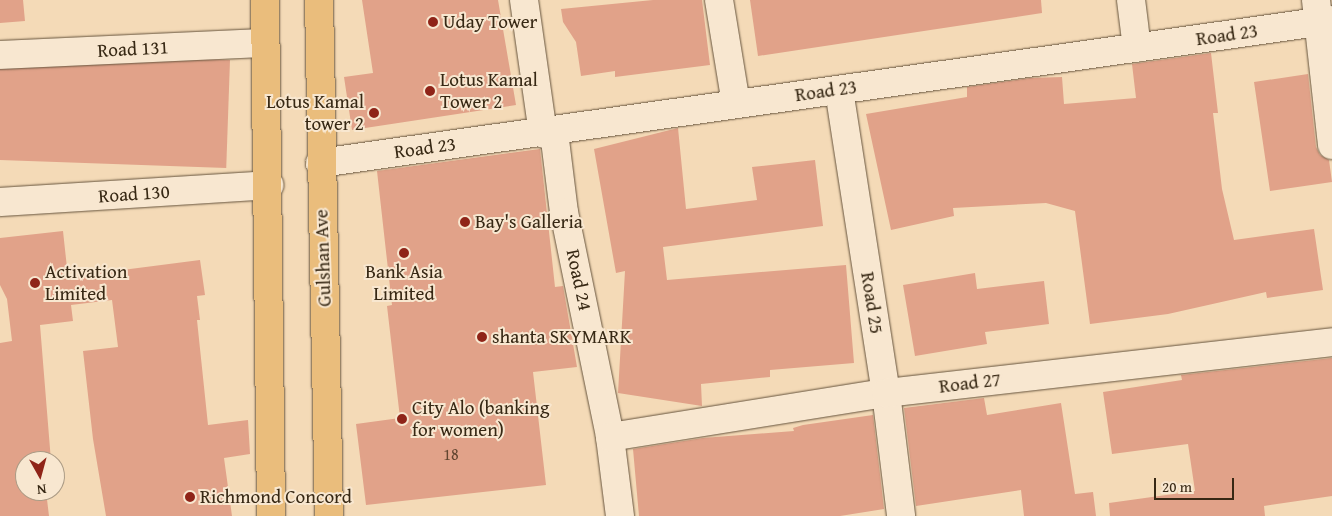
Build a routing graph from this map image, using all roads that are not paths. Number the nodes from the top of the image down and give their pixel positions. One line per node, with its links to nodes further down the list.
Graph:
1 (265, 0): 7 (main road)
2 (319, 0): 14 (main road, Gulshan Ave)
3 (524, 0): 12 (street, Road 24)
4 (719, 0): 11 (street)
5 (1131, 0): 8 (street)
6 (1322, 14): 8 (street, Road 23); 13 (street)
7 (266, 43): 9 (street, Road 131); 15 (main road)
8 (1136, 48): 10 (street, Road 23)
9 (0, 55)
10 (839, 90): 11 (street, Road 23); 18 (street, Road 25)
11 (736, 104): 12 (street, Road 23)
12 (548, 133): 14 (street, Road 23); 19 (street, Road 24)
13 (1332, 145)
14 (320, 163): 21 (main road, Gulshan Ave)
15 (269, 185): 16 (street, Road 130); 20 (main road)
16 (0, 202)
17 (1332, 342): 18 (street, Road 27)
18 (886, 393): 19 (street, Road 27); 23 (street, Road 25)
19 (610, 437): 22 (street, Road 24)
20 (271, 516)
21 (329, 516)
22 (620, 516)
23 (901, 516)

